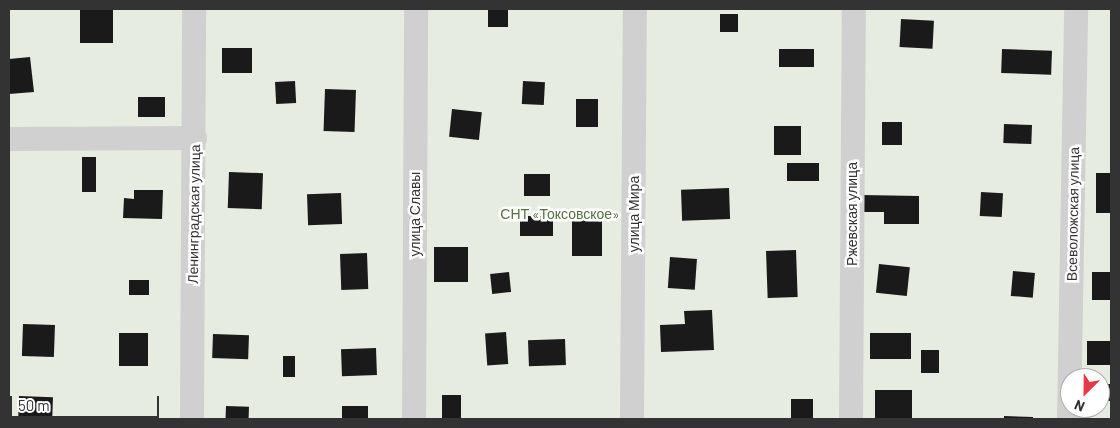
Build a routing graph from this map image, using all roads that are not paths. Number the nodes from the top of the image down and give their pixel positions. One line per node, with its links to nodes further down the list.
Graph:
1 (194, 9): 6 (street, Ленинградская улица)
2 (416, 9): 9 (street, улица Славы)
3 (636, 9): 10 (street, улица Мира)
4 (854, 9): 11 (street, Ржевская улица)
5 (1076, 9): 12 (street, Всеволожская улица)
6 (195, 138): 7 (street); 8 (street, Ленинградская улица)
7 (9, 139)
8 (192, 419)
9 (414, 419)
10 (632, 419)
11 (851, 419)
12 (1069, 419)

